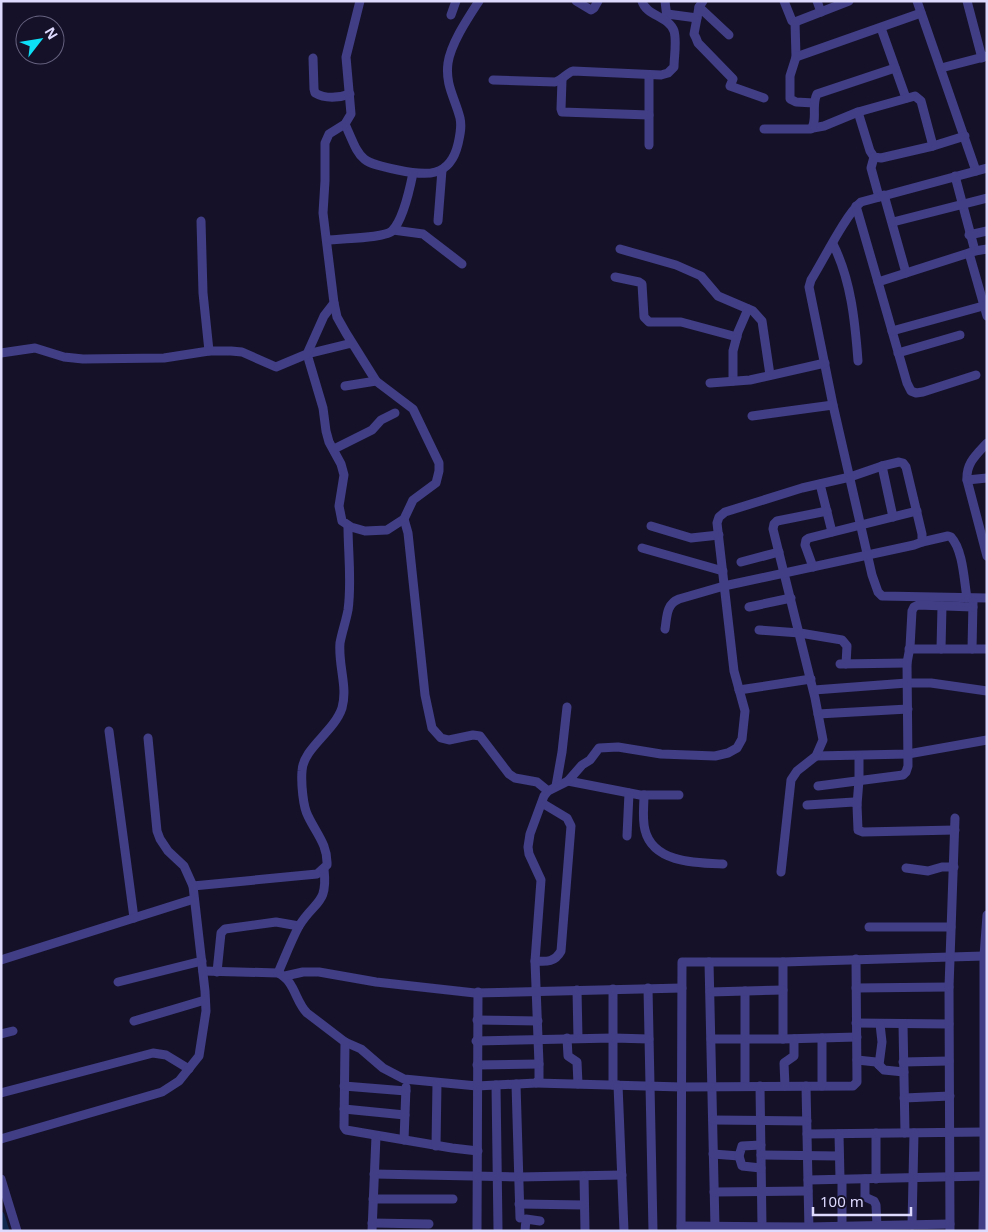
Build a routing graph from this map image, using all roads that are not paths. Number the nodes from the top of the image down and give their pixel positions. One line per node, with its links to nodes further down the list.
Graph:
1 (360, 1): 30 (street)
2 (456, 1): 16 (street)
3 (478, 1): 44 (street)
4 (576, 1): 5 (street)
5 (598, 1)
6 (642, 1): 17 (street)
7 (665, 1): 17 (street)
8 (784, 1): 19 (street)
9 (817, 1): 14 (street)
10 (848, 1): 14 (street)
11 (917, 1): 15 (street)
12 (967, 1): 23 (street)
13 (701, 4): 18 (street); 21 (street)
14 (821, 12): 19 (street)
15 (921, 13): 20 (street); 26 (street)
16 (451, 15)
17 (667, 18): 18 (street); 27 (street)
18 (697, 18): 31 (street)
19 (795, 22): 22 (street)
20 (881, 28): 22 (street); 25 (street)
21 (729, 35)
22 (796, 57): 33 (street)
23 (986, 57): 26 (street)
24 (312, 58): 30 (street)
25 (895, 68): 32 (street); 33 (street)
26 (941, 68): 39 (street)
27 (649, 75): 29 (street); 35 (street)
28 (493, 80): 29 (street)
29 (562, 80): 35 (street)
30 (350, 94): 36 (street)
31 (764, 98)
32 (906, 98): 34 (street); 41 (street)
33 (814, 103): 37 (street)
34 (858, 112): 37 (street); 42 (street)
35 (649, 115): 40 (street)
36 (345, 124): 46 (street); 58 (street)
37 (813, 128): 38 (street)
38 (764, 129)
39 (965, 136): 41 (street); 45 (street)
40 (649, 145)
41 (933, 146): 42 (street)
42 (874, 158): 48 (street)
43 (987, 168): 45 (street)
44 (442, 170): 46 (street); 53 (street)
45 (976, 170): 47 (street)
46 (413, 173): 55 (street)
47 (954, 176): 48 (street); 50 (street)
48 (882, 196): 51 (street); 54 (street)
49 (987, 198): 50 (street)
50 (962, 204): 54 (street); 57 (street)
51 (856, 206): 59 (street); 66 (street)
52 (201, 221): 75 (street)
53 (438, 221)
54 (893, 222): 64 (street)
55 (393, 230): 58 (street); 63 (street)
56 (987, 231): 57 (street)
57 (969, 235): 62 (street)
58 (327, 240): 67 (street)
59 (833, 244): 79 (street); 80 (street)
60 (620, 249): 69 (street)
61 (987, 250): 62 (street)
62 (972, 252): 64 (street); 68 (street)
63 (462, 264)
64 (906, 273): 66 (street)
65 (616, 277): 73 (street)
66 (878, 282): 71 (street)
67 (334, 303): 74 (street); 78 (street)
68 (983, 306): 70 (street); 71 (street)
69 (748, 309): 73 (street); 81 (street)
70 (987, 316)
71 (892, 331): 77 (street)
72 (960, 335): 77 (street)
73 (737, 337): 83 (street)
74 (352, 343): 78 (street); 84 (street)
75 (209, 351): 76 (street); 78 (street)
76 (1, 353)
77 (898, 353): 82 (street)
78 (307, 354): 91 (street)
79 (858, 361)
80 (825, 362): 81 (street); 87 (street)
81 (770, 375): 83 (street)
82 (976, 375)
83 (733, 381): 85 (street)
84 (376, 382): 86 (street); 100 (street)
85 (710, 382)
86 (345, 386)
87 (833, 404): 89 (street); 93 (street)
88 (395, 413): 91 (street)
89 (752, 416)
90 (987, 444): 95 (street)
91 (334, 449): 102 (street)
92 (882, 466): 93 (street); 98 (street); 99 (street)
93 (850, 477): 96 (street); 104 (street)
94 (987, 478): 95 (street)
95 (967, 480): 101 (street)
96 (820, 484): 97 (street); 106 (street)
97 (827, 511): 105 (street); 109 (street)
98 (917, 511): 99 (street); 107 (street)
99 (893, 517): 104 (street)
100 (404, 519): 102 (street); 147 (street)
101 (982, 519): 111 (street)
102 (348, 526): 160 (street)
103 (652, 526): 106 (street)
104 (861, 526): 105 (street); 110 (street)
105 (832, 532): 113 (street)
106 (719, 535): 114 (street)
107 (922, 542): 110 (street); 119 (street)
108 (642, 548): 114 (street)
109 (779, 552): 112 (street); 115 (street)
110 (868, 555): 113 (street); 119 (street)
111 (987, 556)
112 (741, 562)
113 (813, 567): 115 (street)
114 (723, 571): 116 (street)
115 (785, 573): 116 (street); 117 (street)
116 (724, 586): 122 (street); 132 (street)
117 (791, 598): 121 (street); 124 (street)
118 (987, 598): 119 (street)
119 (971, 601): 120 (street); 127 (street)
120 (942, 606): 125 (street); 126 (street)
121 (749, 607)
122 (665, 629)
123 (759, 630): 124 (street)
124 (800, 634): 129 (street); 130 (street)
125 (910, 649): 126 (street); 129 (street)
126 (941, 649): 127 (street)
127 (972, 649): 128 (street)
128 (987, 649)
129 (907, 663): 131 (street)
130 (811, 679): 132 (street); 133 (street)
131 (907, 683): 133 (street); 134 (street); 136 (street)
132 (738, 690): 145 (street)
133 (814, 690): 137 (street)
134 (987, 691)
135 (567, 706): 147 (street)
136 (908, 709): 137 (street); 141 (street)
137 (818, 714): 142 (street)
138 (109, 731): 165 (street)
139 (148, 738): 162 (street)
140 (987, 740): 141 (street)
141 (908, 754): 143 (street); 144 (street)
142 (816, 756): 143 (street); 161 (street)
143 (859, 756): 144 (street)
144 (859, 780): 146 (street); 153 (street)
145 (568, 781): 147 (street); 148 (street)
146 (818, 786)
147 (552, 789): 151 (street)
148 (629, 793): 149 (street); 156 (street)
149 (644, 795): 150 (street); 157 (street)
150 (679, 796)
151 (542, 803): 173 (street); 173 (street)
152 (807, 805): 153 (street)
153 (857, 806): 155 (street)
154 (955, 818): 155 (street)
155 (955, 830): 159 (street)
156 (627, 836)
157 (723, 864)
158 (906, 868): 159 (street)
159 (954, 868): 168 (street)
160 (324, 869): 162 (street); 166 (street)
161 (780, 872)
162 (193, 886): 163 (street)
163 (194, 899): 165 (street); 174 (street)
164 (987, 915): 170 (street)
165 (134, 918): 172 (street)
166 (299, 926): 178 (street); 179 (street)
167 (869, 927): 168 (street)
168 (951, 927): 169 (street)
169 (950, 956): 170 (street); 171 (street); 181 (street)
170 (984, 956): 192 (street)
171 (856, 959): 176 (street); 184 (street)
172 (1, 960)
173 (535, 961): 186 (street)
174 (202, 962): 177 (street); 180 (street)
175 (709, 962): 176 (street); 183 (street); 191 (street)
176 (782, 962): 188 (street)
177 (203, 971): 178 (street); 193 (street)
178 (217, 972): 179 (street)
179 (282, 974): 190 (street); 215 (street)
180 (118, 982)
181 (949, 987): 184 (street); 200 (street)
182 (648, 988): 183 (street); 185 (street); 213 (street)
183 (682, 988): 241 (street)
184 (856, 988): 197 (street)
185 (613, 989): 187 (street); 206 (street)
186 (538, 990): 187 (street); 190 (street); 196 (street)
187 (576, 990): 205 (street)
188 (783, 990): 189 (street); 211 (street)
189 (745, 991): 191 (street); 210 (street)
190 (478, 992): 194 (street)
191 (710, 992): 209 (street)
192 (985, 996): 222 (street)
193 (205, 1000): 195 (street); 223 (street)
194 (477, 1020): 196 (street); 214 (street)
195 (134, 1021)
196 (538, 1021): 208 (street)
197 (856, 1023): 198 (street); 203 (street)
198 (880, 1024): 199 (street); 221 (street)
199 (903, 1024): 200 (street); 218 (street)
200 (949, 1024): 217 (street)
201 (13, 1031): 202 (street)
202 (1, 1034)
203 (857, 1037): 207 (street); 216 (street)
204 (567, 1038): 205 (street); 208 (street); 229 (street)
205 (578, 1038): 206 (street)
206 (613, 1038): 213 (street); 231 (street)
207 (822, 1038): 212 (street); 240 (street)
208 (538, 1039): 214 (street); 219 (street)
209 (711, 1039): 210 (street); 235 (street)
210 (745, 1039): 211 (street); 236 (street)
211 (783, 1039): 212 (street)
212 (794, 1039): 238 (street)
213 (649, 1040): 234 (street)
214 (476, 1041): 220 (street)
215 (345, 1042): 225 (street); 232 (street)
216 (857, 1060): 221 (street); 240 (street)
217 (950, 1061): 218 (street); 244 (street)
218 (903, 1062): 224 (street)
219 (539, 1064): 220 (street); 227 (street)
220 (477, 1065): 233 (street)
221 (880, 1065): 224 (street)
222 (985, 1066): 251 (street)
223 (189, 1069): 243 (street); 258 (street)
224 (904, 1072): 245 (street)
225 (406, 1080): 226 (street); 242 (street)
226 (438, 1083): 233 (street); 261 (street)
227 (536, 1083): 228 (street); 229 (street)
228 (516, 1084): 230 (street); 275 (street)
229 (578, 1084): 231 (street)
230 (496, 1085): 233 (street); 274 (street)
231 (616, 1085): 234 (street); 270 (street)
232 (344, 1086): 242 (street); 246 (street)
233 (477, 1086): 262 (street)
234 (649, 1086): 241 (street); 308 (street)
235 (712, 1086): 236 (street); 241 (street); 248 (street)
236 (745, 1086): 237 (street)
237 (760, 1086): 238 (street); 249 (street)
238 (785, 1086): 239 (street)
239 (806, 1086): 240 (street); 250 (street)
240 (822, 1086)
241 (682, 1087): 299 (street)
242 (406, 1091): 247 (street)
243 (1, 1093)
244 (950, 1096): 245 (street); 254 (street)
245 (904, 1098): 253 (street)
246 (344, 1109): 247 (street); 257 (street)
247 (405, 1115): 259 (street)
248 (713, 1120): 249 (street); 263 (street)
249 (760, 1121): 250 (street); 260 (street)
250 (807, 1121): 255 (street)
251 (984, 1132): 254 (street); 273 (street)
252 (876, 1133): 253 (street); 256 (street); 281 (street)
253 (909, 1133): 254 (street); 277 (street)
254 (950, 1133): 278 (street)
255 (807, 1134): 256 (street); 267 (street)
256 (839, 1134): 266 (street)
257 (376, 1136): 259 (street); 269 (street)
258 (1, 1138)
259 (404, 1140): 261 (street)
260 (761, 1145): 264 (street); 265 (street)
261 (436, 1146): 262 (street)
262 (478, 1151): 271 (street)
263 (713, 1154): 265 (street); 285 (street)
264 (761, 1155): 267 (street); 268 (street)
265 (739, 1156): 268 (street)
266 (839, 1156): 267 (street); 279 (street)
267 (808, 1157): 282 (street)
268 (761, 1168): 283 (street)
269 (374, 1174): 271 (street); 286 (street)
270 (622, 1175): 272 (street); 307 (street)
271 (479, 1176): 274 (street); 304 (street)
272 (584, 1176): 275 (street); 289 (street)
273 (984, 1176): 278 (street); 309 (street)
274 (497, 1177): 275 (street); 301 (street)
275 (518, 1177): 288 (street)
276 (1, 1178): 303 (street)
277 (914, 1178): 278 (street); 281 (street); 293 (street)
278 (949, 1178): 300 (street)
279 (841, 1179): 280 (street); 282 (street); 298 (street)
280 (865, 1179): 281 (street); 295 (street)
281 (876, 1179)
282 (808, 1180): 284 (street)
283 (762, 1191): 284 (street); 285 (street); 297 (street)
284 (808, 1191): 302 (street)
285 (714, 1192): 294 (street)
286 (373, 1199): 287 (street); 296 (street)
287 (453, 1199)
288 (519, 1204): 289 (street); 290 (street)
289 (584, 1205): 306 (street)
290 (520, 1218)
291 (540, 1221): 305 (street)
292 (429, 1224): 296 (street)
293 (912, 1225): 295 (street); 300 (street)
294 (714, 1226): 297 (street); 299 (street)
295 (877, 1226): 298 (street)
296 (372, 1227)
297 (762, 1227): 302 (street)
298 (842, 1227): 302 (street)
299 (682, 1228)
300 (950, 1228)
301 (498, 1229)
302 (809, 1229)
303 (17, 1231)
304 (478, 1231)
305 (526, 1231)
306 (585, 1231)
307 (624, 1231)
308 (653, 1231)
309 (983, 1231)

